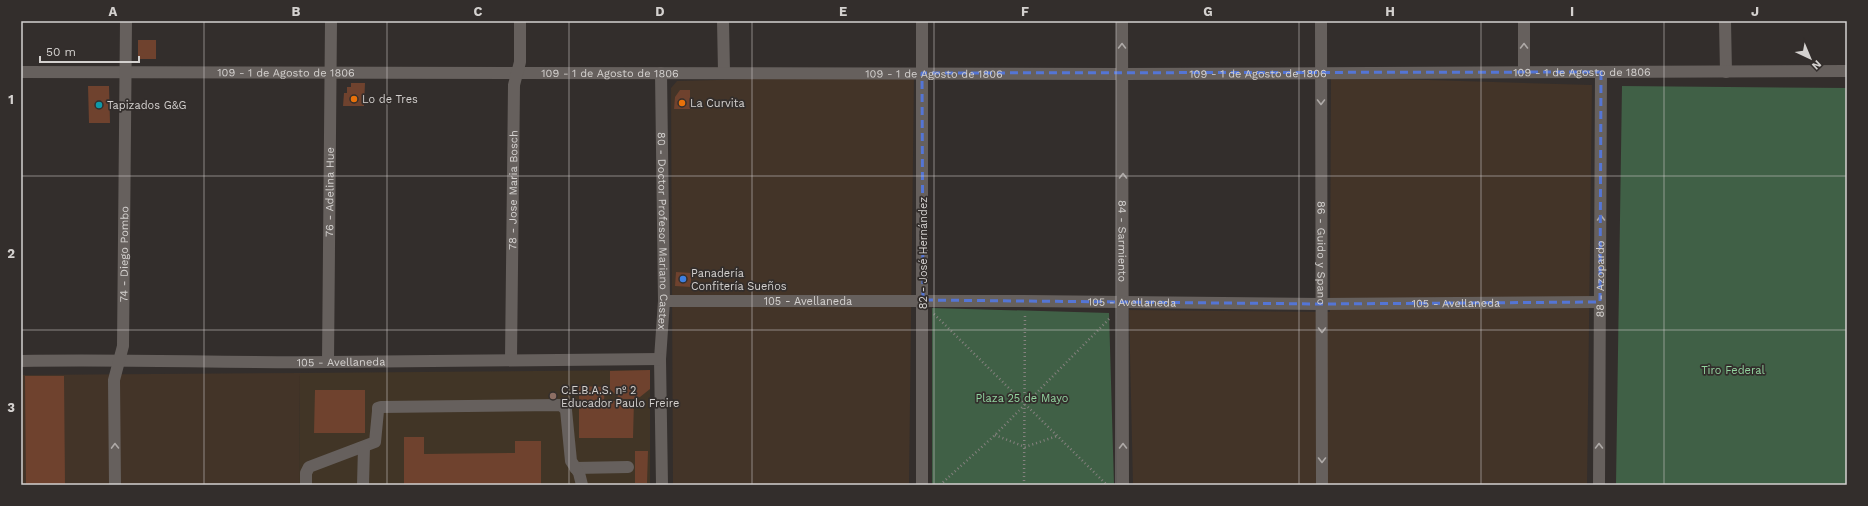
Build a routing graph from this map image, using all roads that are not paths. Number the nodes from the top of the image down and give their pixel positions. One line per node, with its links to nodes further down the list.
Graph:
1 (126, 21): 13 (street, 74 - Diego Pombo)
2 (331, 21): 10 (street, 76 - Adelina Hue)
3 (520, 21): 18 (street, 78 - Jose Maria Bosch)
4 (723, 21): 14 (street)
5 (922, 21): 20 (street, 82 - José Hernández)
6 (1122, 21): 22 (street, 84 - Sarmiento, one-way to 6)
7 (1322, 21): 21 (street, 86 - Guido y Spano)
8 (1524, 21): 15 (street, one-way to 8)
9 (1725, 21): 17 (street)
10 (330, 71): 13 (street, 109 - 1 de Agosto de 1806); 18 (street, 109 - 1 de Agosto de 1806); 32 (street, 76 - Adelina Hue)
11 (1847, 71): 17 (street, 109 - 1 de Agosto de 1806)
12 (21, 72): 13 (street, 109 - 1 de Agosto de 1806)
13 (125, 72): 28 (street, 74 - Diego Pombo)
14 (724, 72): 19 (street, 109 - 1 de Agosto de 1806); 20 (street, 109 - 1 de Agosto de 1806)
15 (1524, 72): 16 (street, 109 - 1 de Agosto de 1806); 21 (street, 109 - 1 de Agosto de 1806)
16 (1601, 72): 17 (street, 109 - 1 de Agosto de 1806); 25 (street, 88 - Azopardo, one-way to 16)
17 (1726, 72)
18 (517, 73): 19 (street, 109 - 1 de Agosto de 1806); 29 (street, 78 - Jose Maria Bosch)
19 (661, 73): 23 (street, 80 - Doctor Profesor Mariano Castex)
20 (922, 73): 22 (street, 109 - 1 de Agosto de 1806); 24 (street, 82 - José Hernández)
21 (1321, 73): 22 (street, 109 - 1 de Agosto de 1806); 27 (street, 86 - Guido y Spano, one-way to 27)
22 (1122, 74): 26 (street, 84 - Sarmiento, one-way to 22)
23 (664, 301): 24 (street, 105 - Avellaneda); 30 (street, 80 - Doctor Profesor Mariano Castex)
24 (923, 302): 26 (street, 105 - Avellaneda); 41 (street, 82 - José Hernández)
25 (1600, 302): 27 (street, 105 - Avellaneda); 44 (street, 88 - Azopardo, one-way to 25)
26 (1122, 303): 27 (street, 105 - Avellaneda); 42 (street, 84 - Sarmiento, one-way to 26)
27 (1322, 304): 43 (street, 86 - Guido y Spano, one-way to 43)
28 (119, 359): 31 (street, 105 - Avellaneda); 32 (street, 105 - Avellaneda); 36 (street, 74 - Diego Pombo, one-way to 28)
29 (511, 359): 30 (street, 105 - Avellaneda); 32 (street, 105 - Avellaneda)
30 (660, 359): 40 (street, 80 - Doctor Profesor Mariano Castex)
31 (21, 361)
32 (328, 362)
33 (364, 447): 35 (street); 37 (street); 38 (street)
34 (628, 467): 35 (street)
35 (575, 468): 39 (street)
36 (115, 485)
37 (306, 485)
38 (363, 485)
39 (582, 485)
40 (662, 485)
41 (922, 485)
42 (1123, 485)
43 (1322, 485)
44 (1599, 485)

